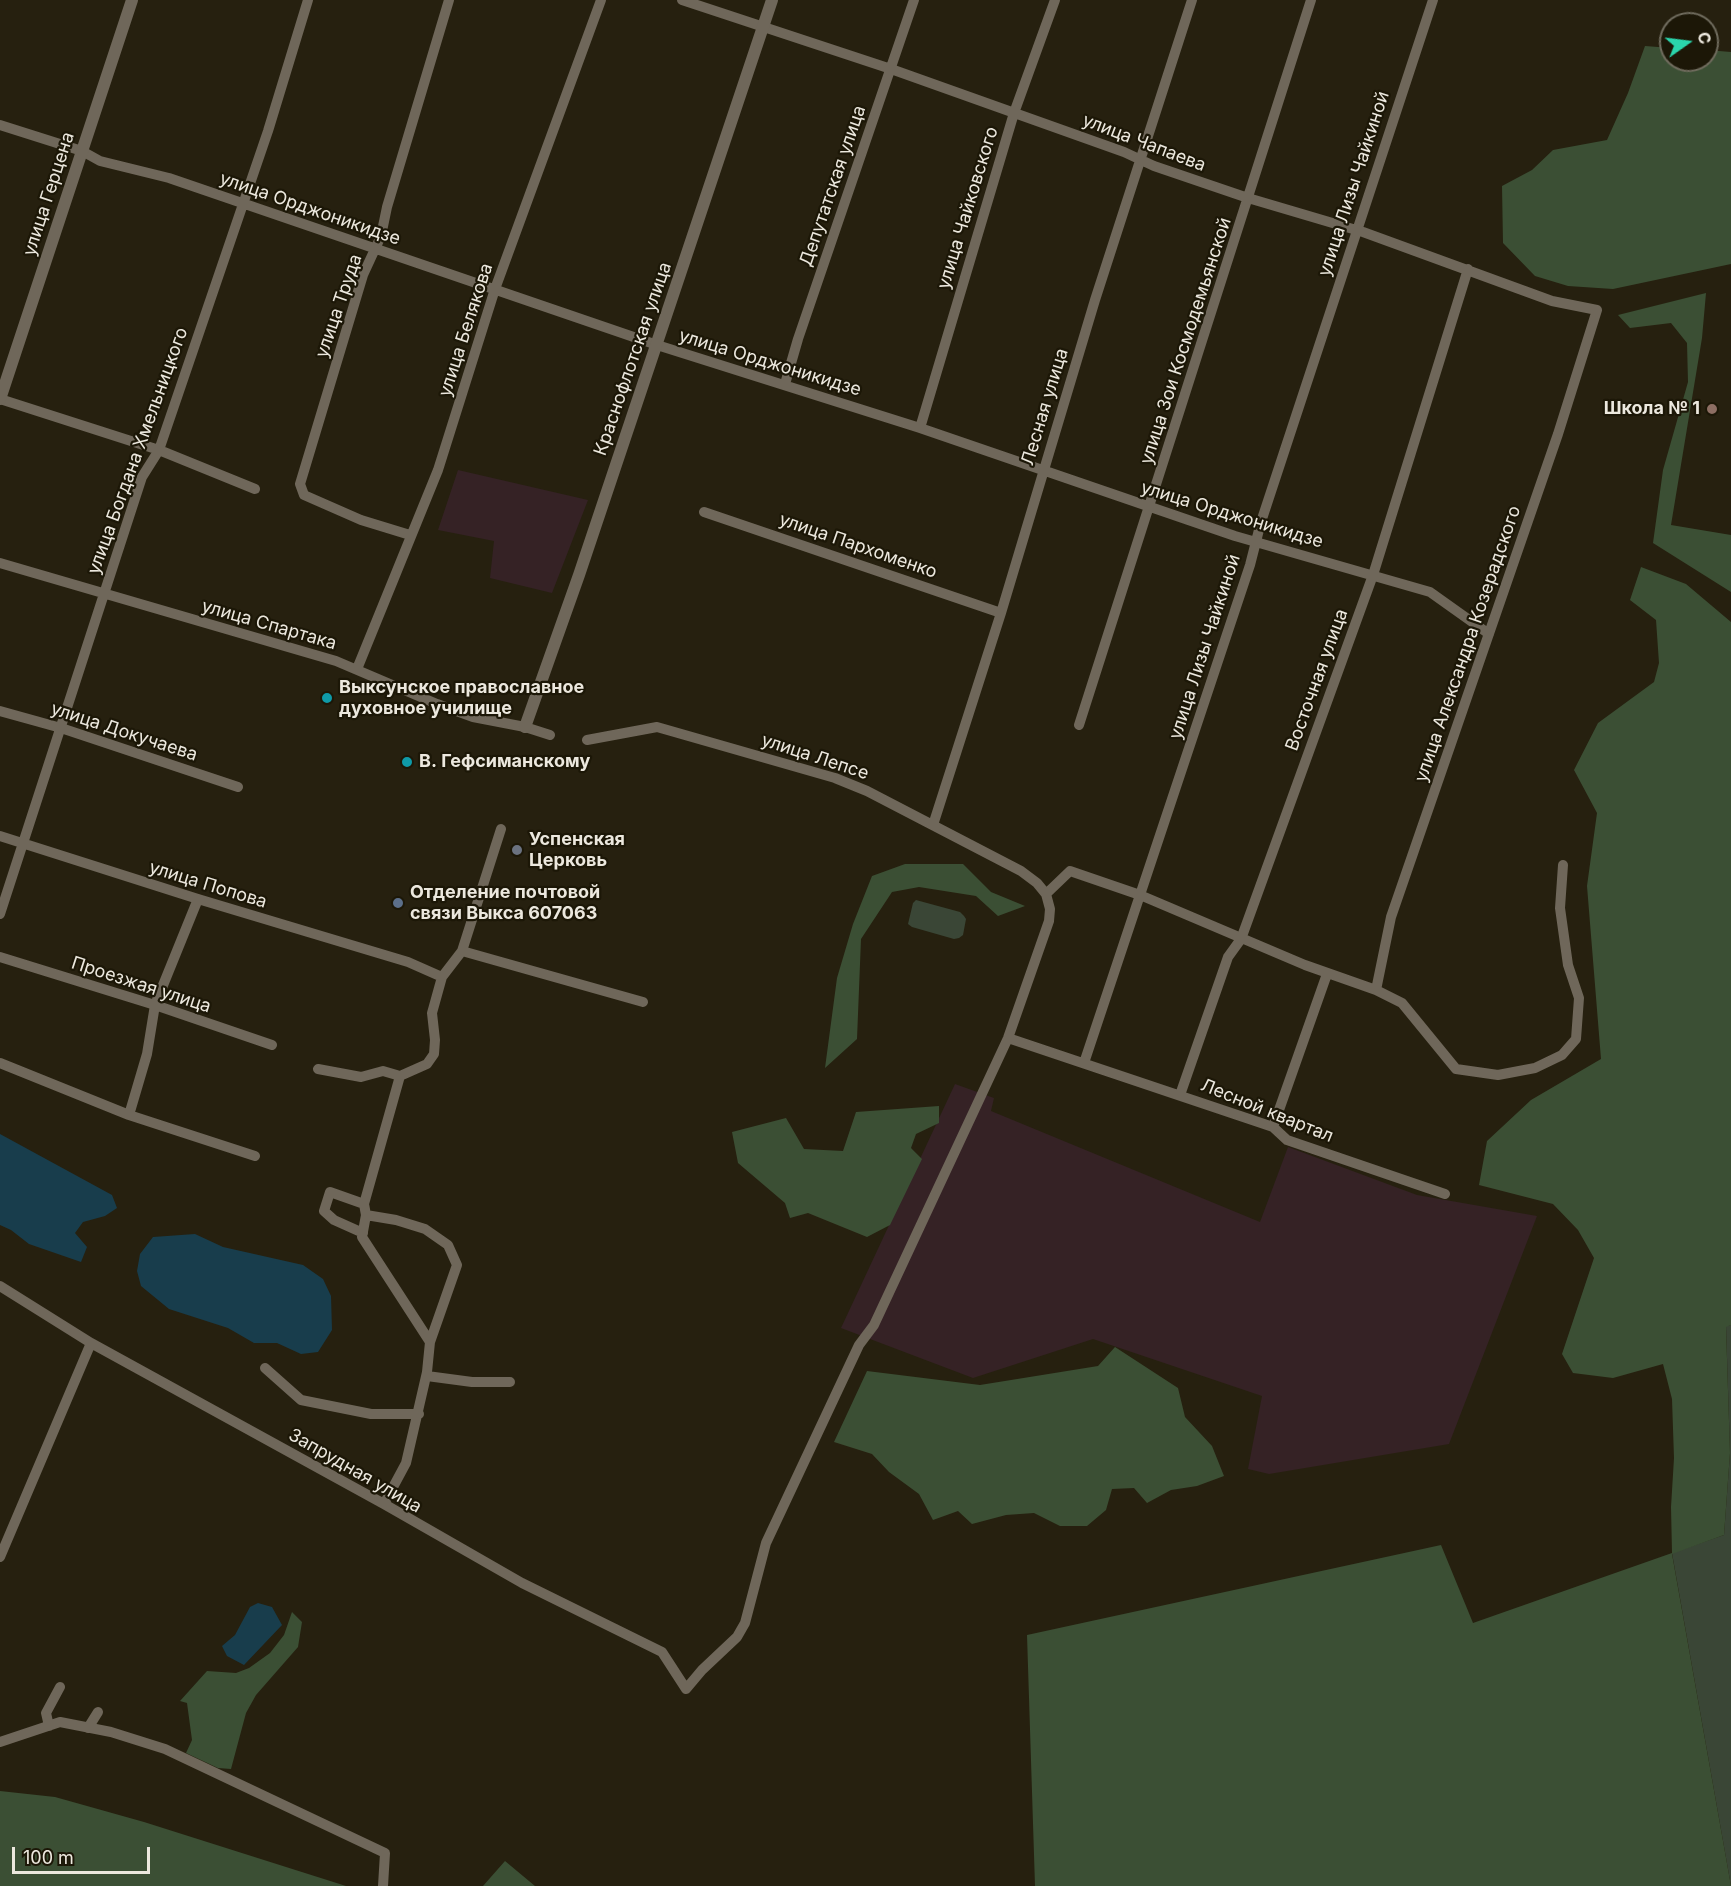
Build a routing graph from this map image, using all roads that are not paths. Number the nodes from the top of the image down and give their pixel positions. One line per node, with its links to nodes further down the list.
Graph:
1 (132, 0): 16 (street, улица Герцена)
2 (309, 0): 19 (street, улица Богдана Хмельницкого)
3 (449, 0): 21 (street, улица Труда)
4 (601, 0): 23 (street, улица Белякова)
5 (681, 0): 12 (street, улица Чапаева)
6 (772, 0): 12 (street, Краснофлотская улица)
7 (914, 0): 13 (street, Депутатская улица)
8 (1055, 0): 14 (street, улица Чайковского)
9 (1192, 0): 17 (street, Лесная улица)
10 (1311, 0): 18 (street, улица Зои Космодемьянской)
11 (1433, 0): 20 (street, улица Лизы Чайкиной)
12 (763, 26): 13 (street, улица Чапаева); 25 (street, Краснофлотская улица)
13 (891, 69): 14 (street, улица Чапаева); 26 (street, Депутатская улица)
14 (1014, 113): 17 (street, улица Чапаева); 28 (street, улица Чайковского)
15 (0, 125): 16 (street, улица Орджоникидзе)
16 (82, 151): 19 (street, улица Орджоникидзе); 27 (street, улица Герцена)
17 (1141, 160): 18 (street, улица Чапаева); 30 (street, Лесная улица)
18 (1248, 198): 20 (street, улица Чапаева); 32 (street, улица Зои Космодемьянской)
19 (243, 204): 21 (street, улица Орджоникидзе); 29 (street, улица Богдана Хмельницкого)
20 (1356, 230): 22 (street, улица Чапаева); 35 (street, улица Лизы Чайкиной)
21 (375, 250): 23 (street, улица Орджоникидзе); 34 (street, улица Труда)
22 (1468, 269): 24 (street, улица Чапаева); 37 (street, Восточная улица)
23 (495, 289): 25 (street, улица Орджоникидзе); 34 (street, улица Белякова)
24 (1597, 310): 40 (street, улица Александра Козерадского)
25 (657, 345): 26 (street, улица Орджоникидзе); 44 (street, Краснофлотская улица)
26 (785, 384): 28 (street, улица Орджоникидзе)
27 (0, 399): 29 (street)
28 (920, 428): 30 (street, улица Орджоникидзе)
29 (159, 450): 31 (street); 38 (street, улица Богдана Хмельницкого)
30 (1044, 470): 32 (street, улица Орджоникидзе); 39 (street, Лесная улица)
31 (255, 489)
32 (1150, 507): 35 (street, улица Орджоникидзе); 43 (street, улица Зои Космодемьянской)
33 (704, 512): 39 (street, улица Пархоменко)
34 (410, 535): 41 (street, улица Белякова)
35 (1255, 541): 37 (street, улица Орджоникидзе); 55 (street, улица Лизы Чайкиной)
36 (0, 563): 38 (street, улица Спартака)
37 (1373, 575): 40 (street, улица Орджоникидзе); 58 (street, Восточная улица)
38 (103, 594): 41 (street, улица Спартака); 45 (street, улица Богдана Хмельницкого)
39 (1001, 613): 49 (street, Лесная улица)
40 (1489, 634): 63 (street, улица Александра Козерадского)
41 (357, 669): 44 (street, улица Спартака)
42 (0, 711): 45 (street, улица Докучаева)
43 (1079, 725)
44 (525, 727): 46 (street)
45 (62, 728): 48 (street, улица Докучаева); 52 (street, улица Богдана Хмельницкого)
46 (550, 735)
47 (587, 740): 49 (street, улица Лепсе)
48 (238, 787)
49 (933, 825): 54 (street, улица Лепсе)
50 (501, 829): 59 (street)
51 (0, 836): 52 (street, улица Попова)
52 (23, 844): 56 (street, улица Попова); 57 (street, улица Богдана Хмельницкого)
53 (1563, 865): 63 (street)
54 (1046, 894): 55 (street); 66 (street)
55 (1140, 895): 58 (street); 69 (street, улица Лизы Чайкиной)
56 (198, 899): 62 (street, улица Попова); 65 (street)
57 (0, 914)
58 (1242, 939): 61 (street); 72 (street, Восточная улица)
59 (462, 951): 62 (street); 64 (street)
60 (0, 957): 65 (street, Проезжая улица)
61 (1327, 974): 63 (street); 74 (street)
62 (442, 977): 71 (street)
63 (1376, 990)
64 (643, 1002)
65 (154, 1005): 67 (street, Проезжая улица); 73 (street)
66 (1008, 1038): 69 (street, Лесной квартал); 86 (street, Запрудная улица)
67 (272, 1045)
68 (0, 1063): 73 (street)
69 (1084, 1063): 72 (street, Лесной квартал)
70 (318, 1069): 71 (street)
71 (400, 1076): 77 (street)
72 (1180, 1095): 74 (street, Лесной квартал)
73 (129, 1115): 75 (street)
74 (1273, 1127): 76 (street, Лесной квартал)
75 (255, 1156)
76 (1445, 1194)
77 (365, 1210): 78 (street); 78 (street); 80 (street)
78 (363, 1233): 80 (street)
79 (0, 1286): 81 (street, Запрудная улица)
80 (430, 1342): 83 (street)
81 (91, 1343): 86 (street, Запрудная улица); 87 (street)
82 (265, 1368): 85 (street)
83 (427, 1376): 84 (street); 85 (street)
84 (510, 1382)
85 (419, 1414): 86 (street)
86 (384, 1504)
87 (0, 1557)
88 (60, 1687): 90 (street)
89 (98, 1712): 91 (street)
90 (49, 1726): 91 (street); 92 (street)
91 (88, 1728): 93 (street)
92 (0, 1742)
93 (383, 1886)

